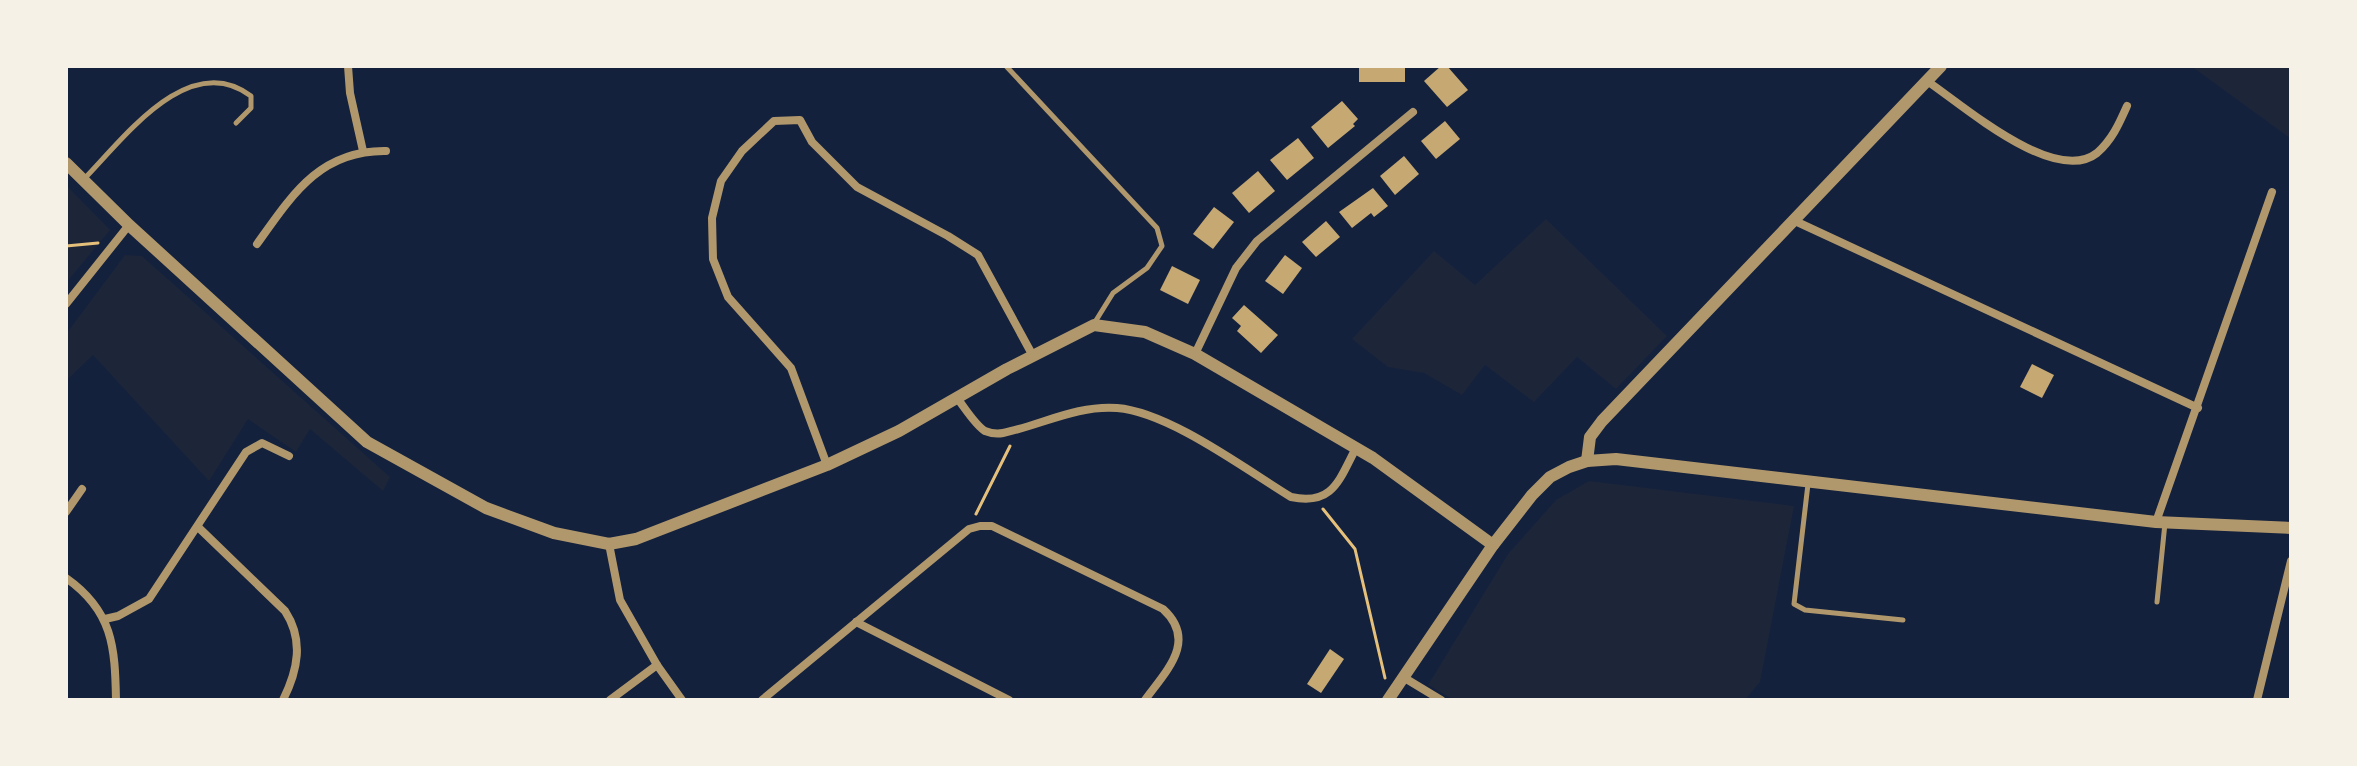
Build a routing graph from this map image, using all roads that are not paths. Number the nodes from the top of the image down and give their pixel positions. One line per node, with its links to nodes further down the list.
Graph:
1 (348, 66): 8 (street)
2 (1006, 66): 17 (lane)
3 (1941, 66): 4 (street)
4 (1927, 81): 5 (street); 13 (street)
5 (2127, 106)
6 (1413, 112): 18 (street)
7 (236, 123): 11 (lane)
8 (363, 151): 9 (street); 15 (street)
9 (386, 151)
10 (66, 163): 11 (street)
11 (83, 180): 14 (street)
12 (2272, 192): 21 (street)
13 (1795, 221): 21 (street); 24 (street)
14 (129, 225): 16 (street); 32 (street)
15 (257, 244)
16 (66, 304)
17 (1094, 325): 18 (street); 19 (street)
18 (1195, 354): 22 (street)
19 (1033, 356): 20 (street); 25 (street)
20 (957, 398): 22 (street); 25 (street)
21 (2198, 408): 29 (street)
22 (1356, 448): 33 (street)
23 (289, 456): 30 (street)
24 (1587, 461): 26 (street); 33 (street)
25 (827, 465): 32 (street)
26 (1808, 483): 29 (street); 38 (lane)
27 (82, 489): 28 (street)
28 (66, 512)
29 (2161, 522): 31 (street); 36 (lane)
30 (198, 527): 37 (street); 44 (street)
31 (2291, 528)
32 (609, 544): 40 (street)
33 (1493, 545): 41 (street)
34 (2291, 561): 51 (street)
35 (66, 578): 37 (street)
36 (2157, 602)
37 (105, 619): 43 (street)
38 (1903, 620)
39 (856, 622): 47 (street); 48 (street); 49 (street)
40 (657, 665): 45 (street); 46 (street)
41 (1403, 677): 42 (street); 50 (street)
42 (1388, 699)
43 (116, 700)
44 (283, 700)
45 (610, 700)
46 (682, 700)
47 (762, 700)
48 (1009, 700)
49 (1145, 700)
50 (1441, 700)
51 (2257, 700)

